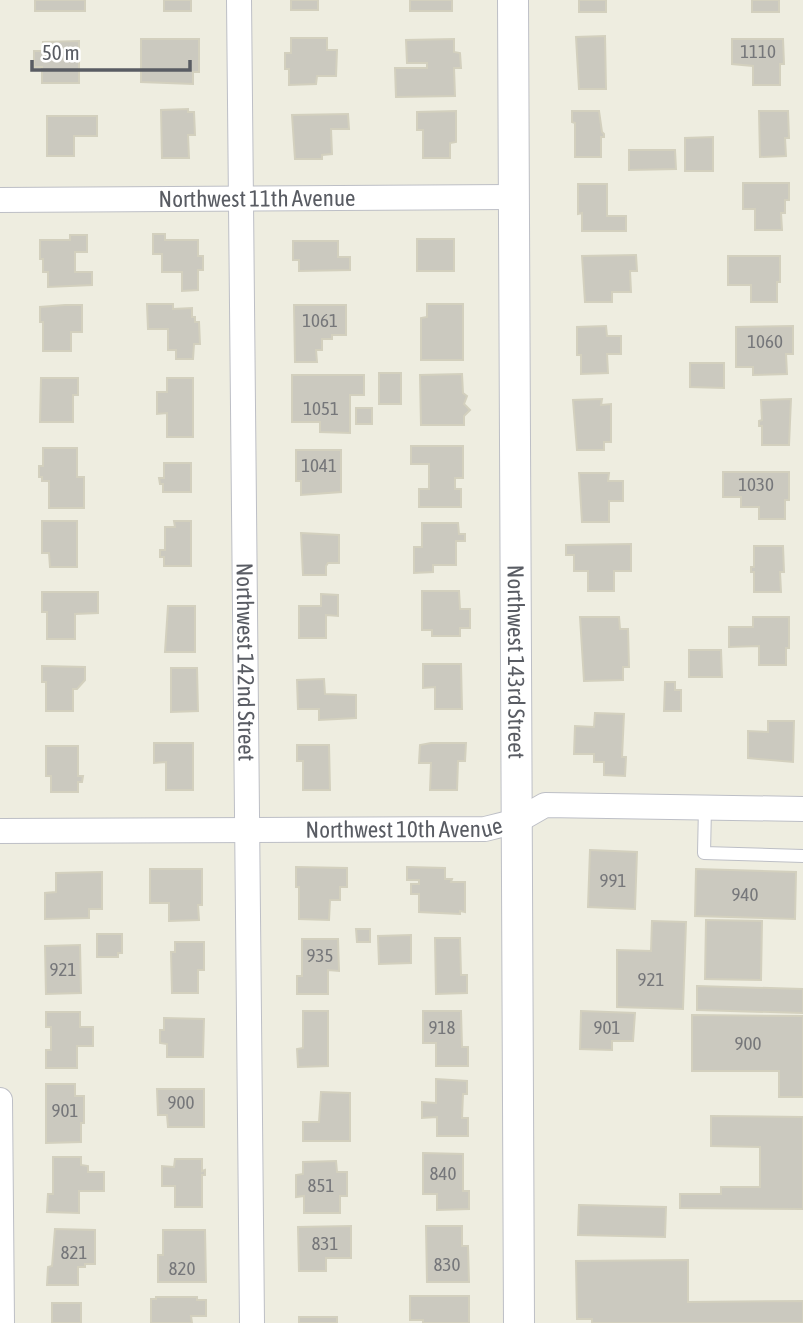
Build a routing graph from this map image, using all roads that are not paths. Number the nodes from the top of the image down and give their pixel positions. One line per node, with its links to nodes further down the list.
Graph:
1 (239, 0): 4 (street, Northwest 142nd Street)
2 (513, 0): 3 (street, Northwest 143rd Street)
3 (515, 197): 4 (street, Northwest 11th Avenue); 8 (street, Northwest 143rd Street)
4 (242, 199): 5 (street, Northwest 11th Avenue); 9 (street, Northwest 142nd Street)
5 (0, 200)
6 (705, 807): 7 (street, Northwest 10th Avenue); 8 (street, Northwest 10th Avenue); 11 (lane)
7 (803, 809)
8 (517, 821): 9 (street, Northwest 10th Avenue); 15 (street, Northwest 143rd Street)
9 (247, 830): 10 (street, Northwest 10th Avenue); 14 (street, Northwest 142nd Street)
10 (0, 831)
11 (803, 856)
12 (0, 1100): 13 (street)
13 (2, 1323)
14 (252, 1323)
15 (519, 1323)

